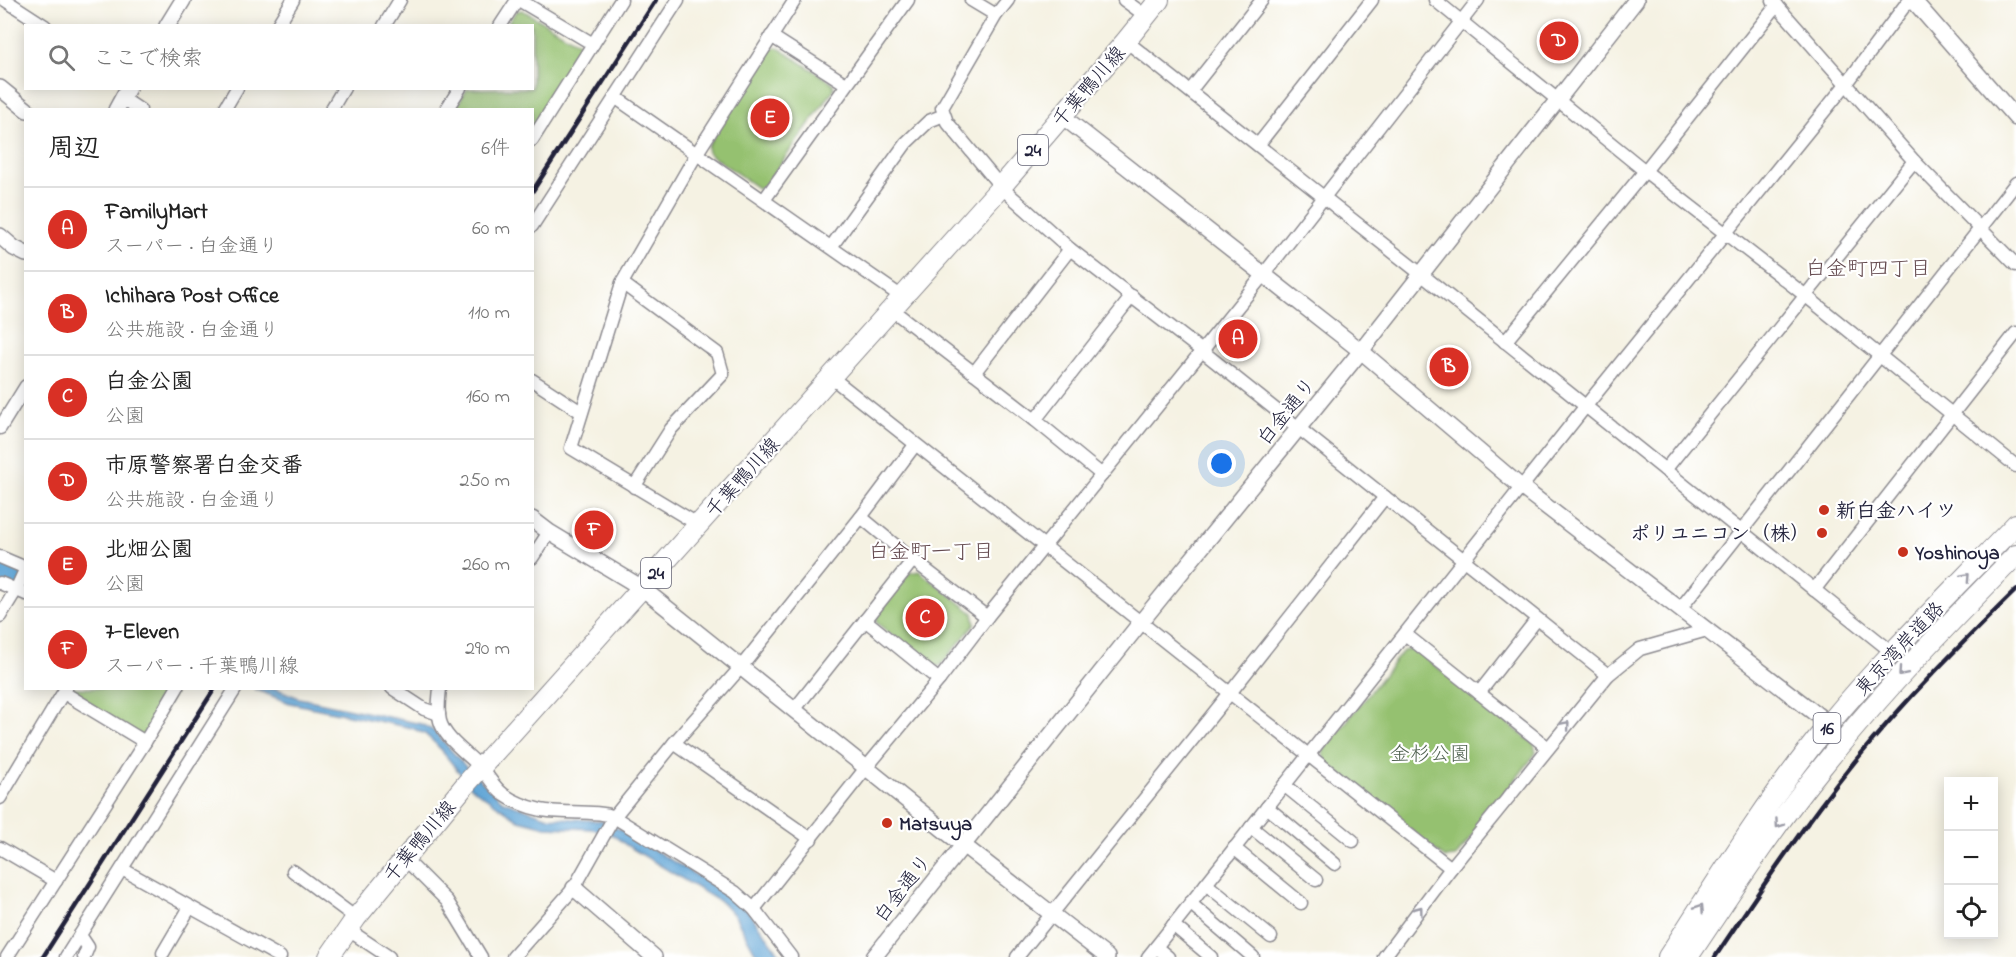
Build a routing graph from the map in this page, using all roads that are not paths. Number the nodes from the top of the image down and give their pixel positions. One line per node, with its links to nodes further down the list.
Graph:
1 (5, 0): 25 (street)
2 (183, 0): 26 (street)
3 (293, 0): 27 (street)
4 (400, 0): 28 (street)
5 (518, 0): 29 (street); 32 (street)
6 (621, 0): 32 (street)
7 (678, 0): 40 (street)
8 (795, 0): 30 (street)
9 (908, 0): 34 (street)
10 (971, 0): 22 (street)
11 (1008, 0): 22 (street)
12 (1124, 0): 23 (street)
13 (1158, 0): 23 (main road, 千葉鴨川線 / 24)
14 (1262, 0): 39 (street)
15 (1372, 0): 52 (street)
16 (1435, 0): 24 (street)
17 (1478, 0): 24 (street)
18 (1636, 0): 42 (street, 白金通り)
19 (1909, 0): 33 (street)
20 (1913, 0): 50 (street)
21 (1774, 2): 33 (street); 55 (street)
22 (996, 15): 48 (street)
23 (1146, 16): 31 (main road, 千葉鴨川線 / 24)
24 (1461, 22): 42 (street); 58 (street)
25 (42, 24)
26 (168, 24)
27 (278, 24)
28 (385, 24)
29 (501, 24)
30 (771, 36): 34 (street); 53 (street)
31 (1126, 41): 39 (street); 49 (main road, 千葉鴨川線 / 24)
32 (593, 44): 51 (street)
33 (1847, 83): 54 (street); 62 (street)
34 (846, 84): 59 (street)
35 (0, 88): 43 (street)
36 (236, 90): 45 (street)
37 (343, 90): 46 (street)
38 (459, 90): 47 (street)
39 (1190, 91): 52 (street)
40 (615, 97): 53 (street); 60 (street)
41 (122, 99): 44 (street)
42 (1557, 99): 55 (street); 69 (street, 白金通り)
43 (25, 108)
44 (137, 108)
45 (225, 108)
46 (332, 108)
47 (447, 108)
48 (944, 115): 57 (street); 64 (street)
49 (1062, 116): 57 (main road, 千葉鴨川線 / 24); 68 (street)
50 (2016, 118)
51 (534, 137)
52 (1258, 145): 58 (street)
53 (697, 153): 59 (street); 70 (street)
54 (1914, 161): 61 (street); 72 (street)
55 (1645, 171): 62 (street); 75 (street)
56 (2016, 183): 61 (street)
57 (1001, 187): 65 (street); 73 (main road, 千葉鴨川線 / 24)
58 (1323, 198): 68 (street); 69 (street)
59 (764, 200): 64 (street)
60 (534, 223)
61 (1979, 230): 67 (street); 78 (street)
62 (1726, 234): 72 (street); 83 (street)
63 (0, 236): 66 (street)
64 (831, 247): 73 (street)
65 (1070, 249): 71 (street); 79 (street)
66 (24, 253)
67 (2016, 265)
68 (1264, 274): 76 (street); 77 (street)
69 (1421, 274): 75 (street); 77 (street, 白金通り)
70 (622, 284): 84 (street); 93 (street)
71 (1132, 296): 76 (street); 86 (street)
72 (1806, 296): 78 (street); 91 (street)
73 (897, 303): 79 (street); 80 (main road, 千葉鴨川線 / 24)
74 (2016, 333): 85 (street)
75 (1505, 342): 83 (street)
76 (1202, 351): 88 (street); 92 (street)
77 (1361, 351): 88 (street, 白金通り); 94 (street)
78 (1880, 356): 85 (street); 100 (street)
79 (974, 373): 86 (street)
80 (831, 377): 89 (street); 99 (main road, 千葉鴨川線 / 24)
81 (534, 381): 84 (street)
82 (24, 389): 87 (street)
83 (1585, 407): 91 (street); 94 (street)
84 (581, 412): 93 (street)
85 (1952, 413): 90 (street); 112 (street)
86 (1035, 420): 92 (street)
87 (0, 428)
88 (1299, 428): 95 (street); 119 (street, 白金通り)
89 (915, 445): 96 (street); 102 (street)
90 (2016, 466)
91 (1665, 470): 100 (street)
92 (1102, 475): 102 (street)
93 (634, 487): 99 (street)
94 (1521, 487): 106 (street); 114 (street)
95 (1384, 497): 106 (street); 131 (street)
96 (861, 517): 107 (street); 123 (street)
97 (534, 521): 101 (street)
98 (2016, 524): 122 (main road, 東京湾岸道路 / 16, one-way to 98)
99 (699, 525): 111 (main road, 千葉鴨川線 / 24)
100 (1741, 531): 112 (street); 114 (street)
101 (549, 532): 103 (street); 111 (street)
102 (1044, 547): 116 (street); 119 (street)
103 (534, 555)
104 (2016, 555): 190 (main road, 東京湾岸道路 / 16, one-way to 190)
105 (0, 557): 108 (street)
106 (1464, 560): 117 (street); 121 (street)
107 (913, 561): 116 (street); 118 (street)
108 (24, 568)
109 (24, 574): 113 (street)
110 (0, 583): 113 (street)
111 (642, 588): 123 (street); 141 (main road, 千葉鴨川線 / 24)
112 (1814, 590): 122 (street)
113 (21, 592): 115 (street)
114 (1680, 609): 120 (street)
115 (0, 616)
116 (987, 617): 125 (street)
117 (1537, 619): 124 (street); 132 (street)
118 (865, 620): 125 (street); 133 (street)
119 (1142, 622): 131 (street); 149 (street, 白金通り)
120 (1707, 630): 124 (street); 135 (street)
121 (1405, 634): 132 (street); 139 (street)
122 (1893, 653): 135 (main road, 東京湾岸道路 / 16)
123 (741, 668): 133 (street); 137 (street)
124 (1608, 675): 138 (street, one-way to 124)
125 (939, 680): 140 (street)
126 (176, 690): 136 (street)
127 (235, 690): 155 (street)
128 (395, 690): 134 (street)
129 (440, 690): 134 (street)
130 (65, 691): 136 (street); 143 (street)
131 (1230, 693): 139 (street); 165 (street)
132 (1479, 693): 138 (street)
133 (794, 710): 140 (street)
134 (439, 714): 141 (street)
135 (1829, 724): 189 (main road, 東京湾岸道路 / 16, one-way to 135)
136 (145, 742): 158 (street)
137 (674, 743): 145 (street); 147 (street)
138 (1547, 747): 154 (street)
139 (1308, 755): 142 (street); 154 (street)
140 (866, 768): 147 (street); 149 (street)
141 (474, 775): 145 (street); 152 (main road, 千葉鴨川線 / 24)
142 (1284, 785): 144 (street); 148 (street)
143 (0, 798)
144 (1267, 807): 146 (street); 153 (street)
145 (612, 821): 160 (street); 164 (street)
146 (1251, 827): 151 (street); 157 (street)
147 (811, 839): 164 (street)
148 (1353, 841)
149 (963, 845): 165 (street); 182 (street, 白金通り)
150 (0, 848): 158 (street)
151 (1234, 848): 159 (street); 162 (street)
152 (404, 858): 166 (main road, 千葉鴨川線 / 24); 172 (street)
153 (1335, 864)
154 (1451, 868): 188 (street, one-way to 154)
155 (122, 869): 163 (street); 168 (street)
156 (293, 871): 166 (street)
157 (1316, 880)
158 (56, 881): 173 (street)
159 (1206, 884): 161 (street); 169 (street)
160 (574, 888): 179 (street); 180 (street)
161 (1190, 903): 167 (street); 187 (street)
162 (1300, 903)
163 (190, 907): 171 (street); 176 (street)
164 (754, 909): 181 (street)
165 (1052, 914): 183 (street); 184 (street)
166 (352, 923): 177 (main road, 千葉鴨川線 / 24); 178 (street)
167 (1173, 925): 170 (street); 186 (street)
168 (80, 935): 174 (street); 175 (street)
169 (1271, 937)
170 (1152, 952): 185 (street)
171 (163, 953)
172 (477, 956)
173 (7, 957)
174 (66, 957)
175 (84, 957)
176 (280, 957)
177 (328, 957)
178 (389, 957)
179 (513, 957)
180 (654, 957)
181 (791, 957)
182 (874, 957)
183 (1017, 957)
184 (1107, 957)
185 (1168, 957)
186 (1211, 957)
187 (1253, 957)
188 (1384, 957)
189 (1668, 957)
190 (1688, 957)

